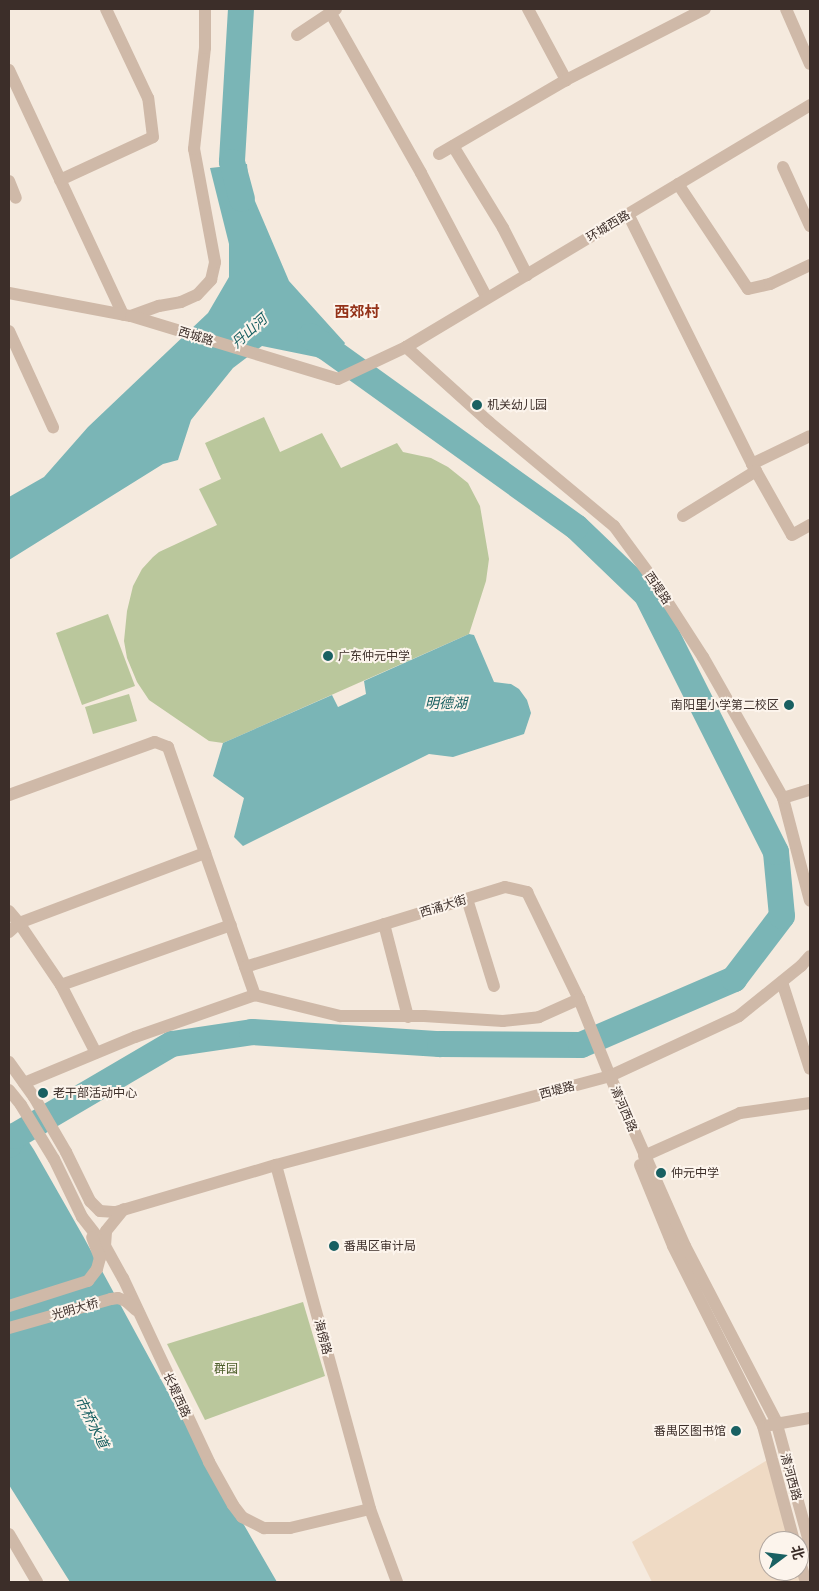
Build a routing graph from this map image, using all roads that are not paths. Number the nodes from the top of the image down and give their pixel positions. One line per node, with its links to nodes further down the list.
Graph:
1 (106, 9): 16 (street)
2 (205, 9): 26 (street)
3 (528, 9): 10 (street)
4 (705, 9): 10 (street)
5 (786, 9): 8 (street)
6 (333, 10): 7 (street); 25 (street)
7 (297, 34)
8 (810, 64)
9 (9, 70): 11 (street)
10 (566, 80): 13 (street)
11 (12, 87): 16 (street)
12 (810, 105): 18 (street, 环城西路)
13 (453, 146): 14 (street); 23 (street)
14 (440, 154)
15 (783, 167): 21 (street)
16 (60, 180): 26 (street)
17 (9, 181): 19 (street)
18 (678, 184): 20 (street, 环城西路); 22 (street)
19 (16, 198)
20 (628, 214): 23 (street, 环城西路); 31 (street)
21 (810, 226)
22 (810, 265)
23 (526, 275): 25 (street, 环城西路)
24 (10, 295): 26 (street, 西城路)
25 (488, 298): 28 (street, 环城西路)
26 (127, 315): 28 (street, 西城路)
27 (9, 331): 29 (street)
28 (406, 347): 36 (street, 西堤路)
29 (53, 427)
30 (810, 436): 31 (street)
31 (754, 468): 32 (street); 33 (street)
32 (683, 516)
33 (810, 524)
34 (810, 790): 36 (street)
35 (9, 795): 37 (street)
36 (783, 798): 39 (street, 西堤路)
37 (205, 853): 41 (street); 43 (street)
38 (468, 899): 42 (street, 西涌大街); 49 (street); 51 (street, 西涌大街)
39 (810, 901)
40 (9, 911): 41 (street)
41 (19, 922): 44 (street); 48 (street)
42 (384, 924): 46 (street, 西涌大街); 52 (street)
43 (231, 925): 46 (street); 48 (street)
44 (9, 932)
45 (810, 956): 47 (street, 西堤路)
46 (245, 967): 50 (street)
47 (782, 982): 55 (street); 56 (street, 西堤路)
48 (61, 986): 53 (street)
49 (494, 986)
50 (255, 995): 52 (street); 53 (street)
51 (579, 999): 52 (street); 56 (street)
52 (408, 1016)
53 (96, 1053): 57 (street)
54 (9, 1062): 57 (street)
55 (810, 1069)
56 (610, 1076): 60 (street, 清河西路); 61 (street, 西堤路); 69 (street, 清河西路)
57 (24, 1083): 62 (street)
58 (9, 1090): 63 (street, 长堤西路)
59 (810, 1102): 60 (street)
60 (644, 1156): 68 (street, 清河西路)
61 (276, 1165): 62 (street, 西堤路); 70 (street, 海傍路)
62 (124, 1209): 63 (street, 光明大桥)
63 (103, 1252): 64 (street, 光明大桥); 65 (street, 长堤西路)
64 (9, 1306)
65 (138, 1312): 66 (street, 光明大桥); 70 (street, 长堤西路)
66 (9, 1328)
67 (810, 1418): 68 (street)
68 (777, 1424): 69 (street); 73 (street, 清河西路)
69 (763, 1426): 71 (street, 清河西路)
70 (370, 1509): 75 (street)
71 (791, 1531)
72 (9, 1534): 74 (street)
73 (810, 1546)
74 (37, 1582)
75 (397, 1582)

